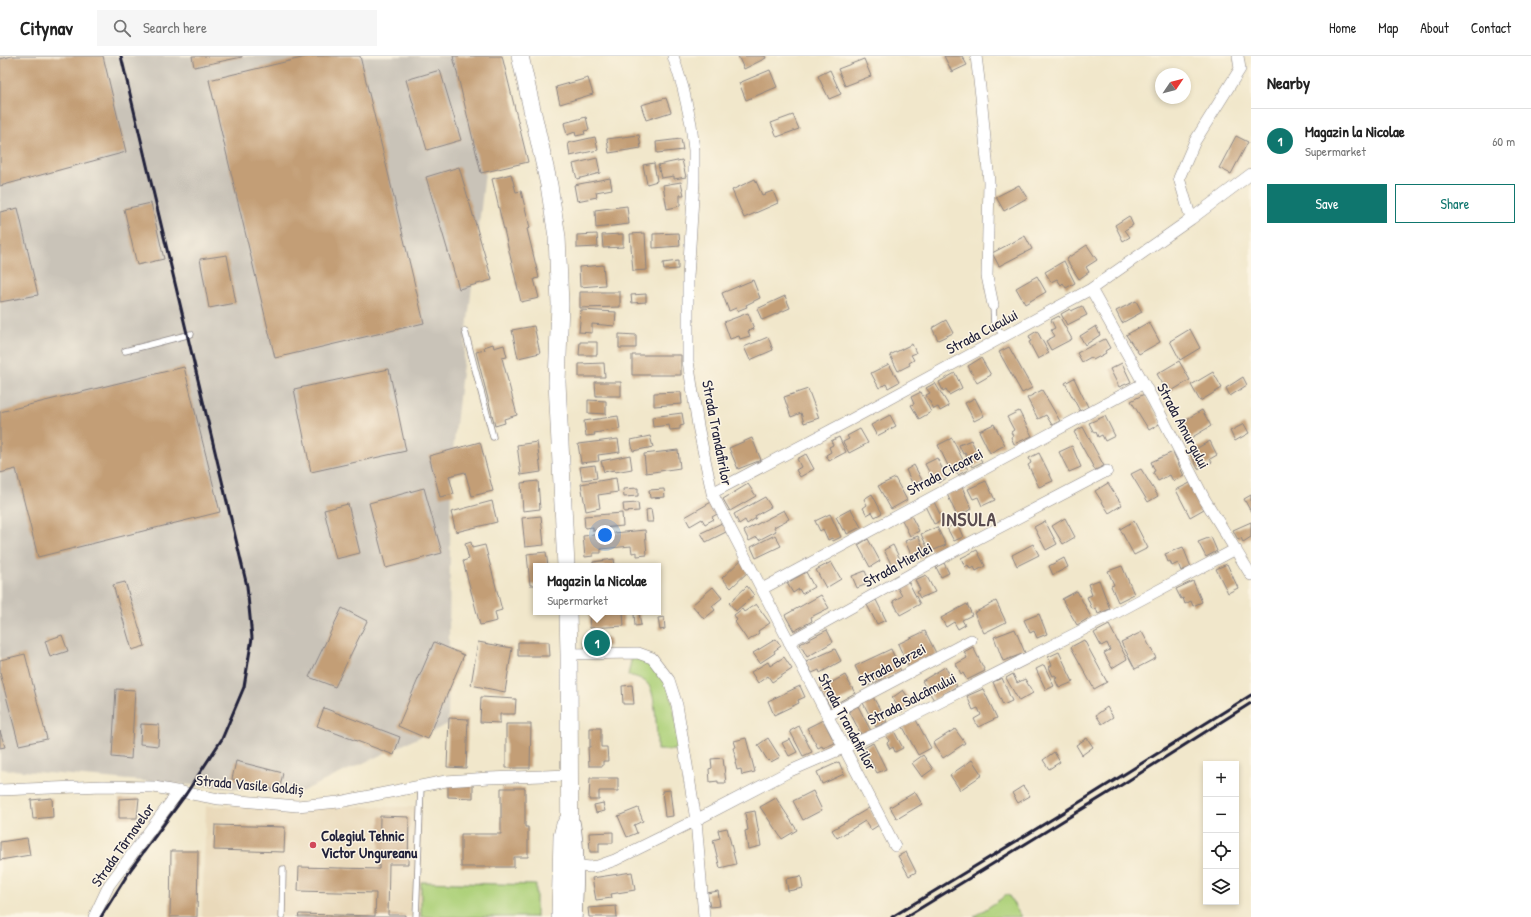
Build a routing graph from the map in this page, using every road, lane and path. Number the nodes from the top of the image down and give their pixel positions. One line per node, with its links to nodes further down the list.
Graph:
1 (520, 56): 18 (main road)
2 (673, 56): 16 (street, Strada Trandafirilor)
3 (976, 56): 8 (street)
4 (1238, 56): 6 (street)
5 (1251, 174): 6 (street, Strada Cucului)
6 (1191, 219): 7 (street, Strada Cucului)
7 (1091, 289): 11 (street, Strada Cucului); 13 (street, Strada Amurgului)
8 (993, 305): 11 (lane)
9 (465, 331): 14 (lane)
10 (191, 334): 12 (lane)
11 (1004, 337): 16 (street, Strada Cucului)
12 (125, 351)
13 (1144, 383): 17 (street, Strada Amurgului); 20 (street, Strada Cicoarei)
14 (493, 437)
15 (1107, 471): 23 (street, Strada Mierlei)
16 (712, 493): 20 (street, Strada Trandafirilor)
17 (1236, 549): 19 (street, Strada Amurgului); 26 (street, Strada Salcâmului)
18 (566, 563)
19 (1251, 575)
20 (762, 589): 23 (street, Strada Trandafirilor)
21 (568, 615): 24 (main road)
22 (971, 640): 25 (street, Strada Berzei)
23 (789, 642): 25 (street, Strada Trandafirilor)
24 (569, 654): 27 (main road); 32 (street)
25 (827, 716): 26 (street, Strada Trandafirilor)
26 (844, 749): 32 (street, Strada Salcâmului); 33 (street, Strada Trandafirilor)
27 (569, 775): 28 (street, Strada Vasile Goldiș); 31 (main road)
28 (421, 785): 30 (street, Strada Vasile Goldiș); 38 (lane)
29 (0, 790): 30 (street, Strada Vasile Goldiș)
30 (179, 791): 36 (street, Strada Târnavelor)
31 (569, 812): 34 (lane); 39 (street); 40 (main road)
32 (696, 820): 34 (street, Strada Salcâmului); 42 (street)
33 (895, 846)
34 (581, 866): 41 (lane)
35 (284, 869): 37 (lane)
36 (94, 917)
37 (282, 917)
38 (416, 917)
39 (557, 917)
40 (570, 917)
41 (579, 917)
42 (704, 917)

